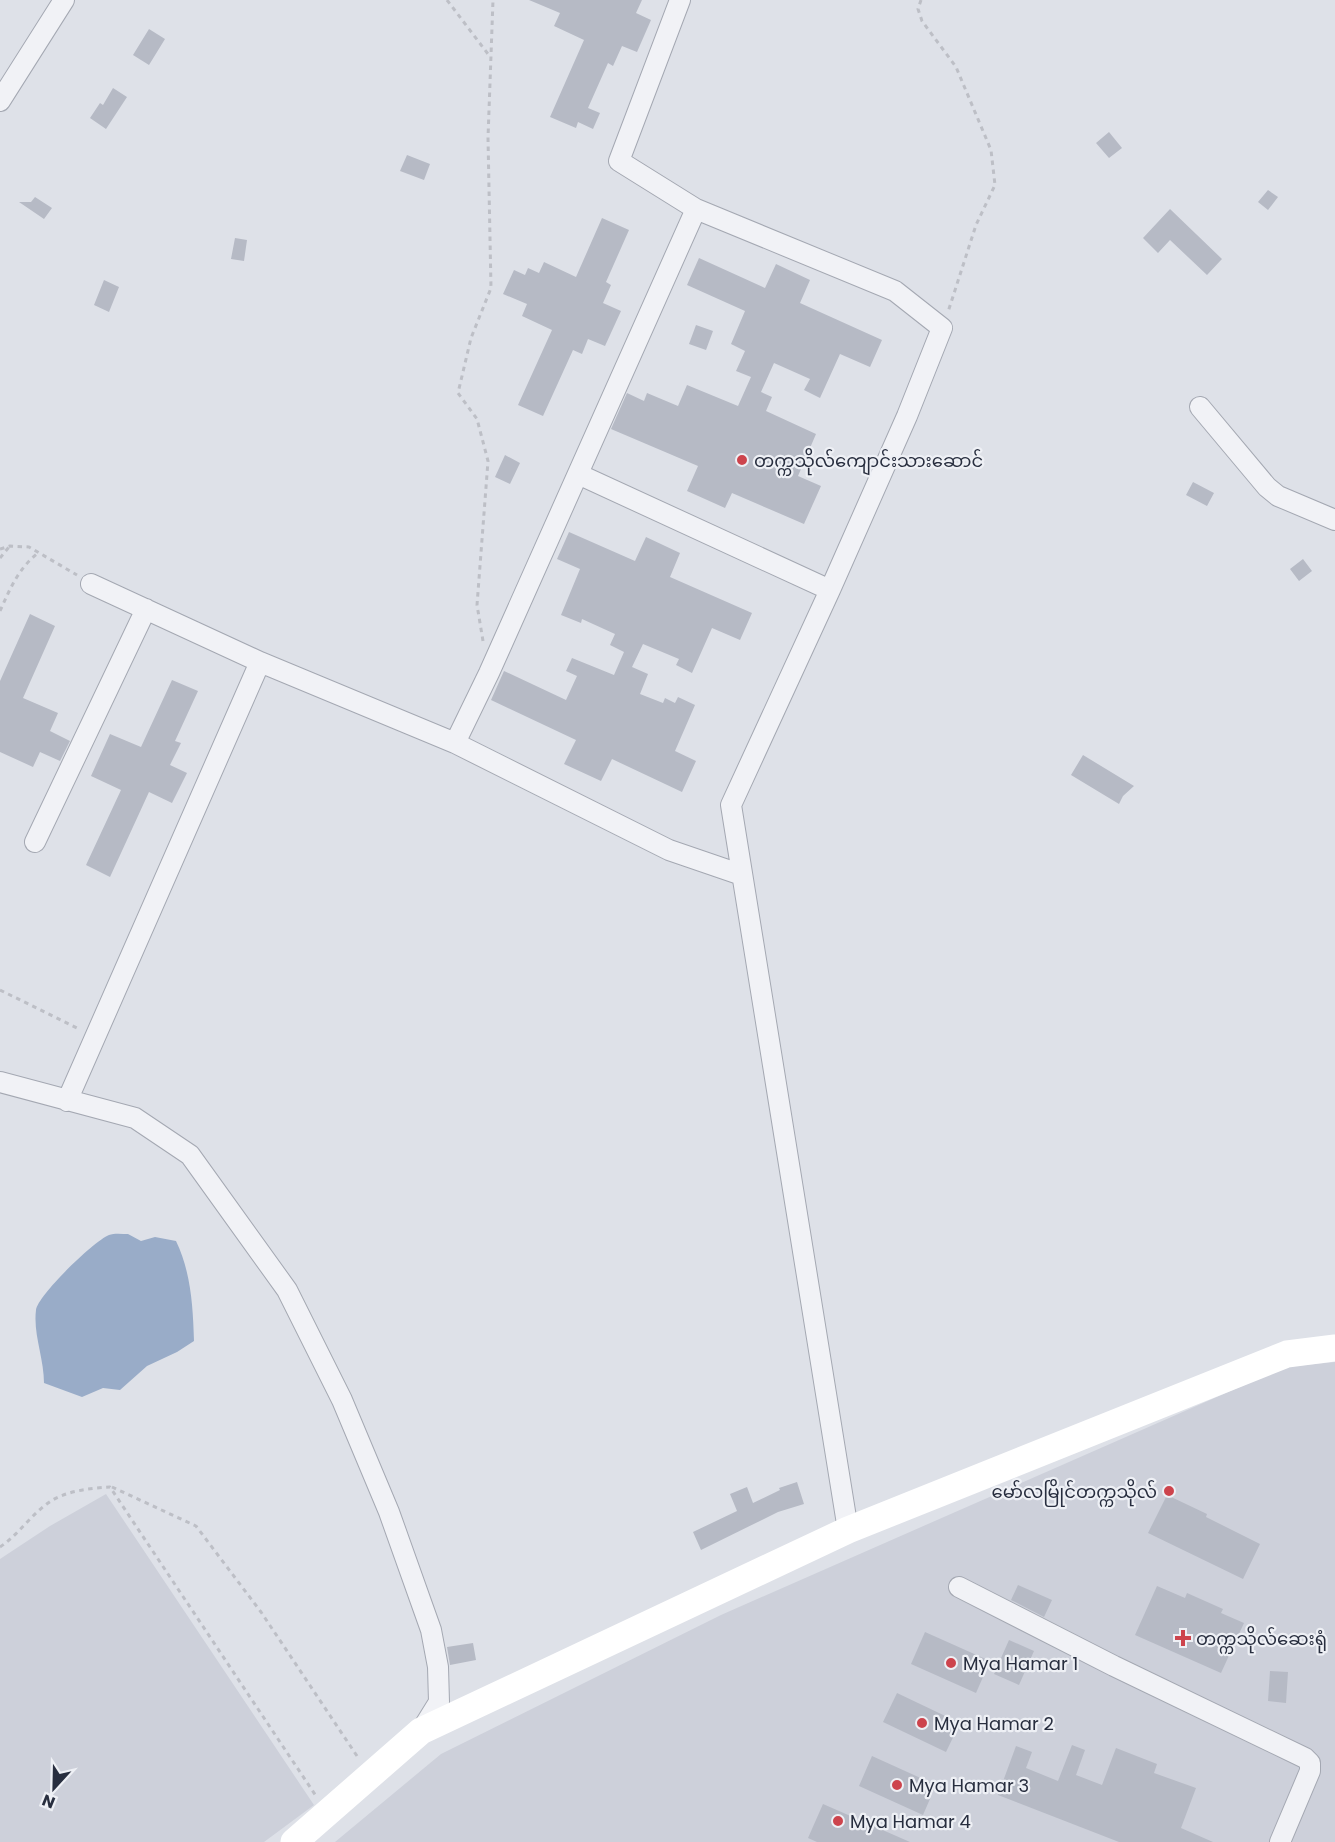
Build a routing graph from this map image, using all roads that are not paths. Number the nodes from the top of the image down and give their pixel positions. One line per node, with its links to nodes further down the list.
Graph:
1 (64, 0): 3 (street)
2 (680, 0): 4 (street)
3 (0, 101)
4 (696, 209): 6 (street); 9 (street)
5 (1200, 407): 7 (street)
6 (578, 474): 9 (street); 12 (street)
7 (1335, 520)
8 (91, 584): 10 (street)
9 (830, 590): 14 (street)
10 (146, 609): 11 (street); 13 (street)
11 (260, 662): 12 (street); 16 (street)
12 (455, 743): 14 (street)
13 (35, 842)
14 (742, 875): 18 (street)
15 (0, 1082): 16 (street)
16 (67, 1101): 20 (street)
17 (1335, 1348): 18 (main road)
18 (848, 1530): 20 (main road)
19 (959, 1587): 22 (street)
20 (421, 1731): 21 (main road)
21 (294, 1842)
22 (1280, 1842)

